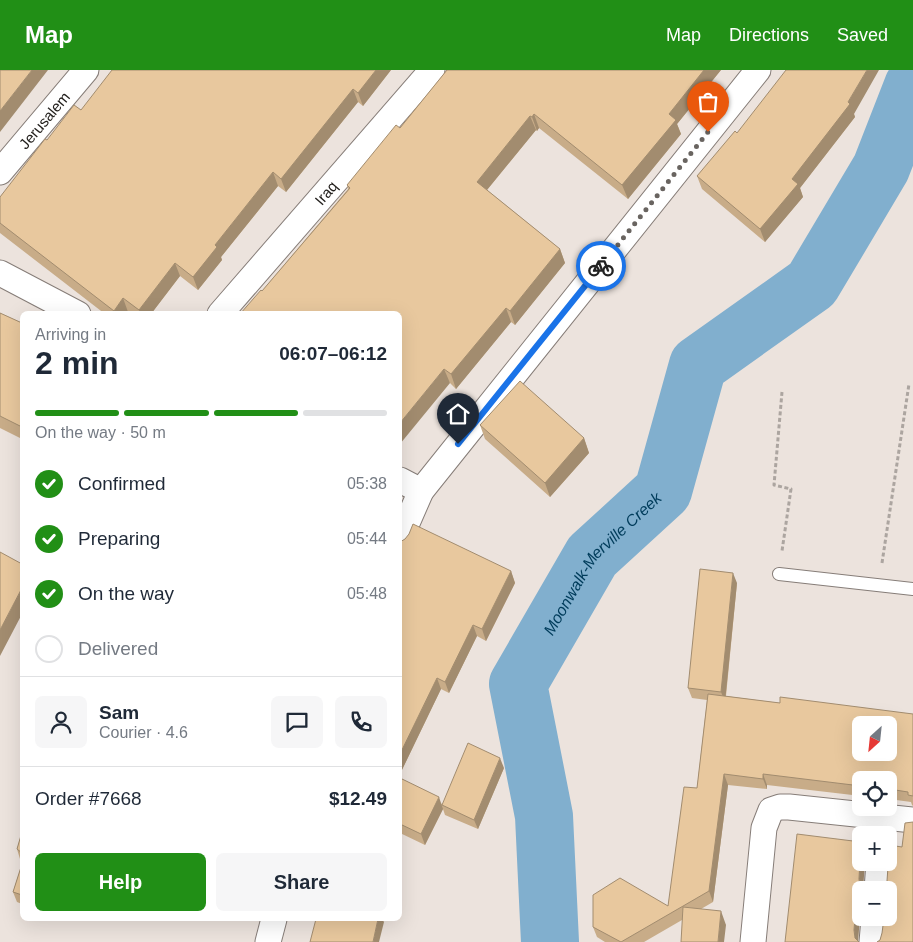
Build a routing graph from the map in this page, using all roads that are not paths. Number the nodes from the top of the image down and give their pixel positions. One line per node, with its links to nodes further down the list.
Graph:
1 (86, 70): 4 (street, Jerusalem)
2 (432, 70): 7 (street, Iraq)
3 (758, 70): 8 (street)
4 (0, 172)
5 (0, 273): 6 (street)
6 (72, 311)
7 (223, 311)
8 (410, 485): 9 (street)
9 (402, 527)
10 (779, 574): 11 (lane)
11 (913, 588)
12 (913, 820): 13 (street)
13 (882, 826): 17 (street)
14 (273, 921): 16 (street)
15 (873, 926): 18 (street)
16 (268, 942)
17 (753, 942)
18 (872, 942)

